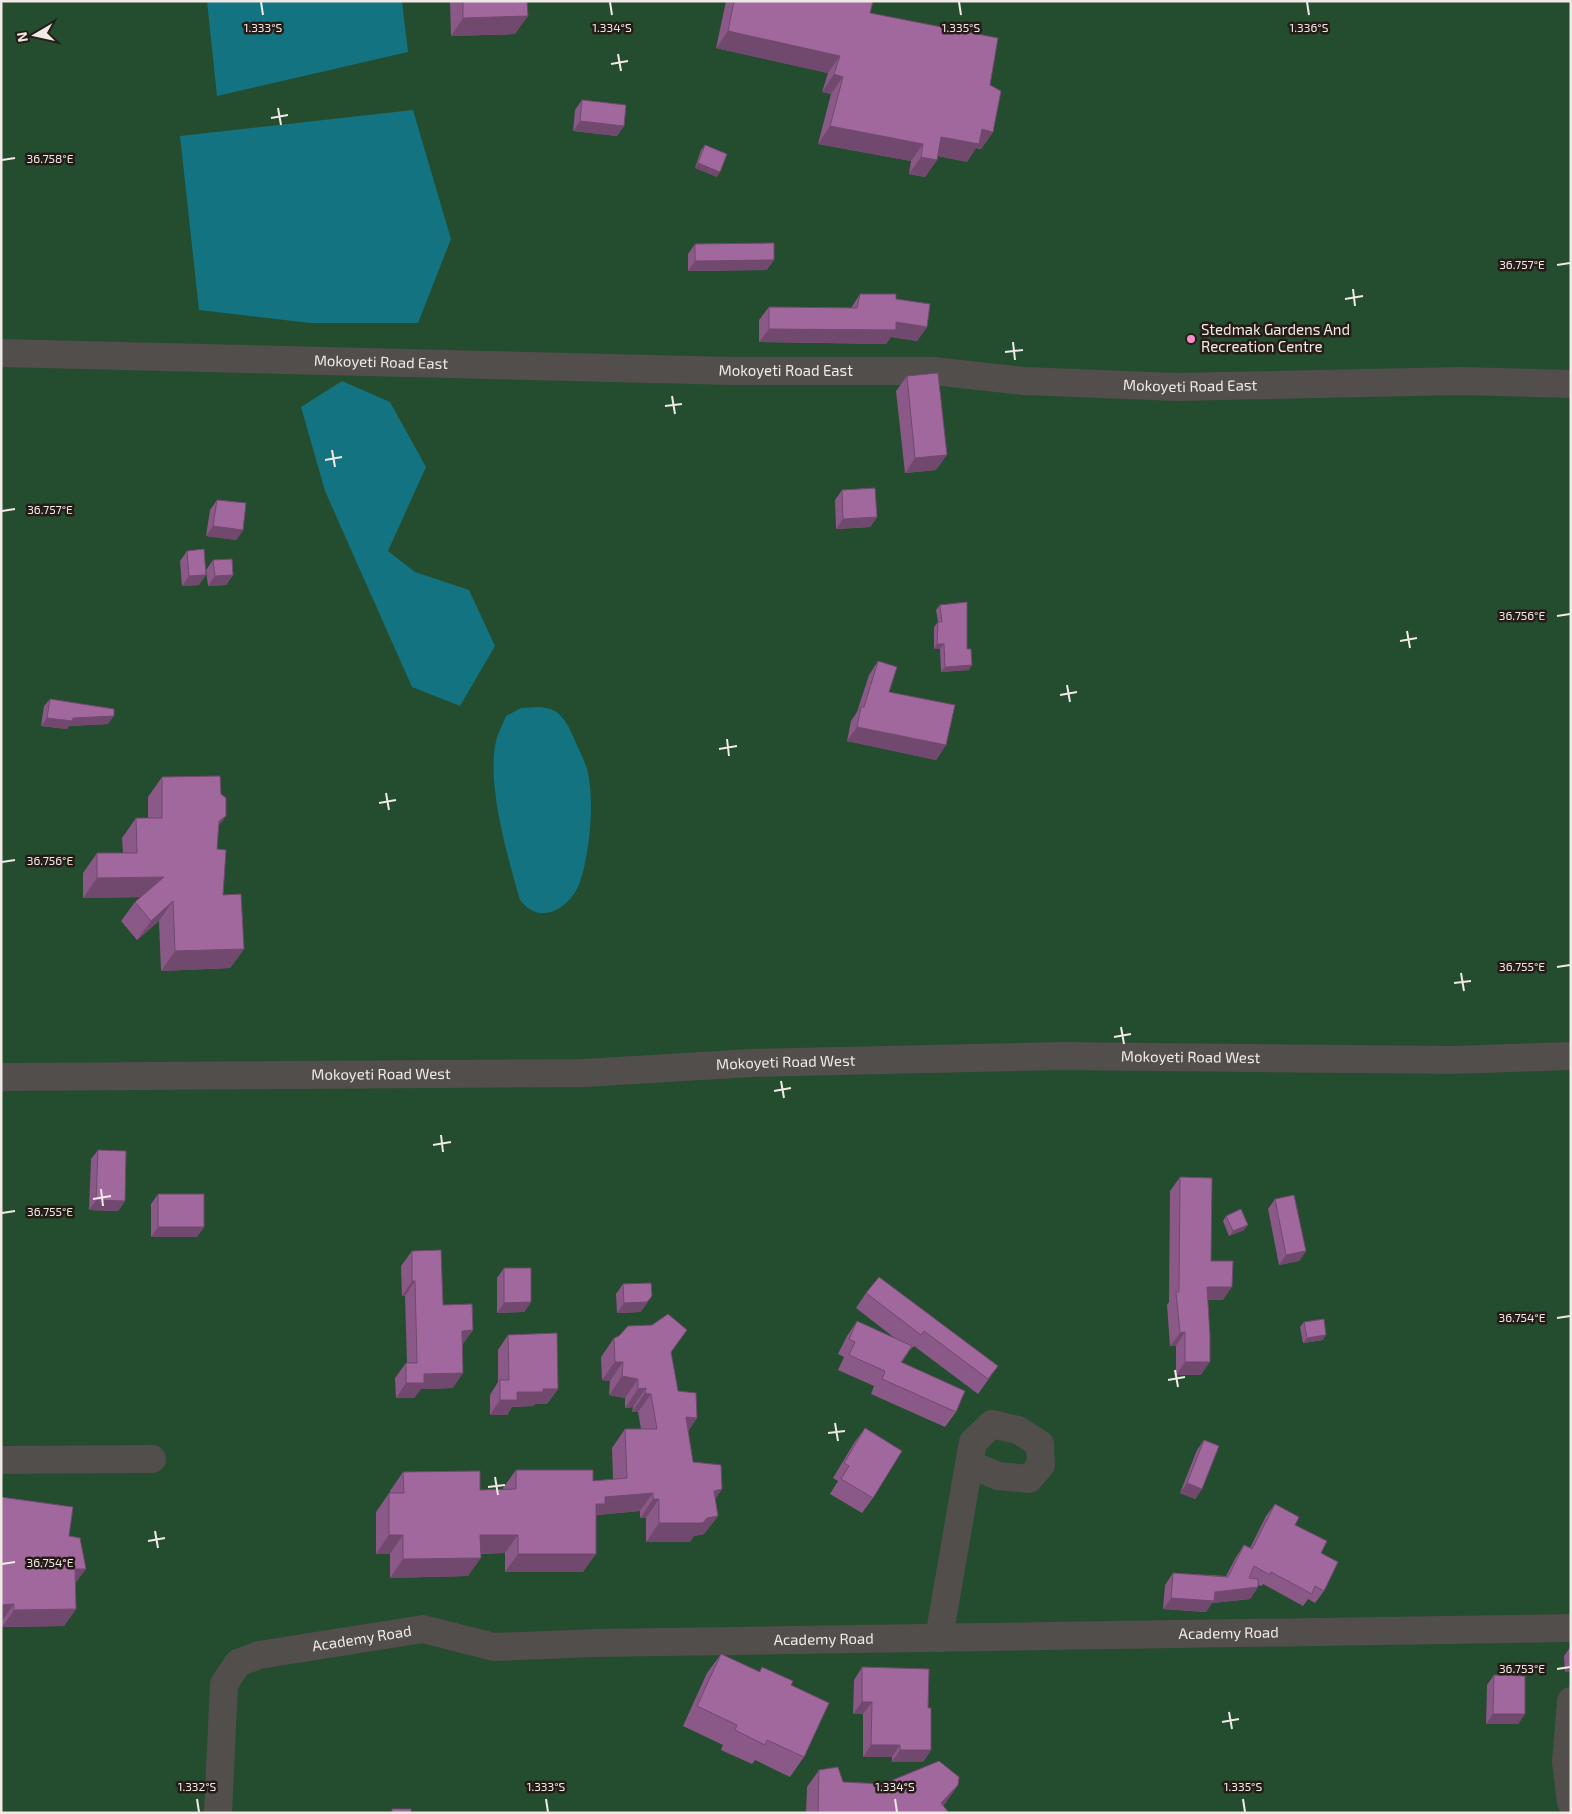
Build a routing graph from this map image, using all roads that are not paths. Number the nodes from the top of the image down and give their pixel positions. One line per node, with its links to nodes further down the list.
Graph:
1 (1, 354): 2 (street, Mokoyeti Road East)
2 (1571, 384)
3 (1571, 1056): 4 (street, Mokoyeti Road West)
4 (1, 1077)
5 (152, 1459): 6 (street)
6 (1, 1460)
7 (969, 1464): 9 (street)
8 (1571, 1628): 9 (street, Academy Road)
9 (939, 1638): 12 (street, Academy Road)
10 (1571, 1701): 11 (street)
11 (1571, 1802)
12 (218, 1813)

